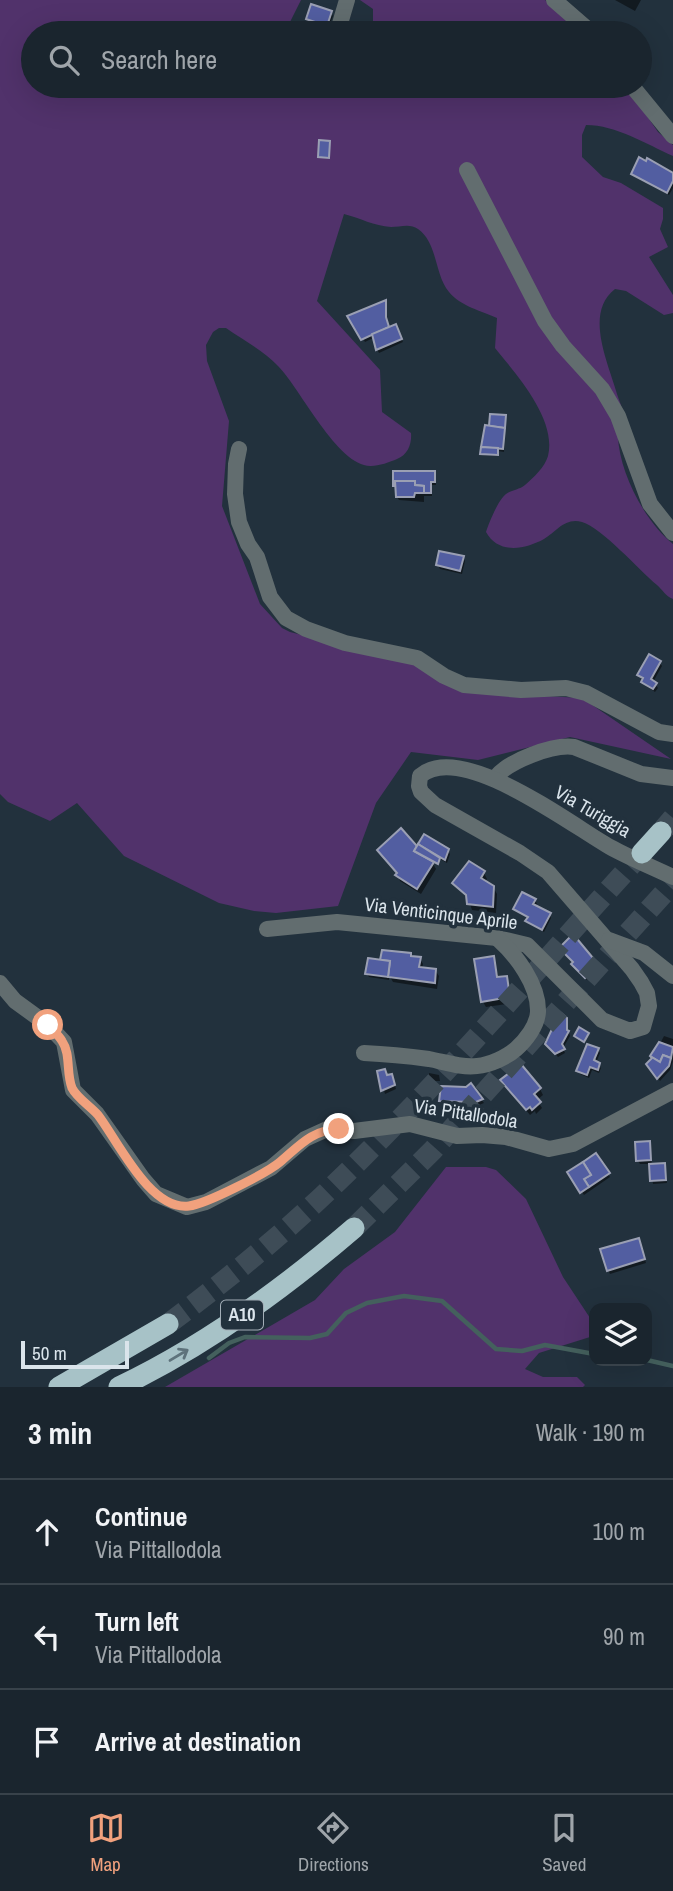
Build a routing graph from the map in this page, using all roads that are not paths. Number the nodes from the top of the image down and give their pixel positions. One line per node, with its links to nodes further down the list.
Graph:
1 (347, 0): 3 (street)
2 (554, 0): 4 (street)
3 (341, 21)
4 (578, 21)
5 (642, 98): 6 (street)
6 (673, 136)
7 (467, 170): 9 (street)
8 (239, 449): 10 (street)
9 (673, 533)
10 (673, 734)
11 (495, 778): 12 (street); 15 (street, Via Turiggia); 18 (street, Via Venticinque Aprile)
12 (673, 778)
13 (661, 832): 14 (highway)
14 (642, 853)
15 (673, 877)
16 (267, 929): 17 (street, Via Venticinque Aprile)
17 (497, 938): 18 (street, Via Venticinque Aprile); 21 (street)
18 (607, 939): 19 (street)
19 (673, 976)
20 (0, 983): 22 (street, Via Pittallodola)
21 (364, 1053)
22 (673, 1091)
23 (354, 1228): 26 (highway, A10, one-way to 23)
24 (168, 1324): 25 (highway)
25 (59, 1387)
26 (119, 1387)

